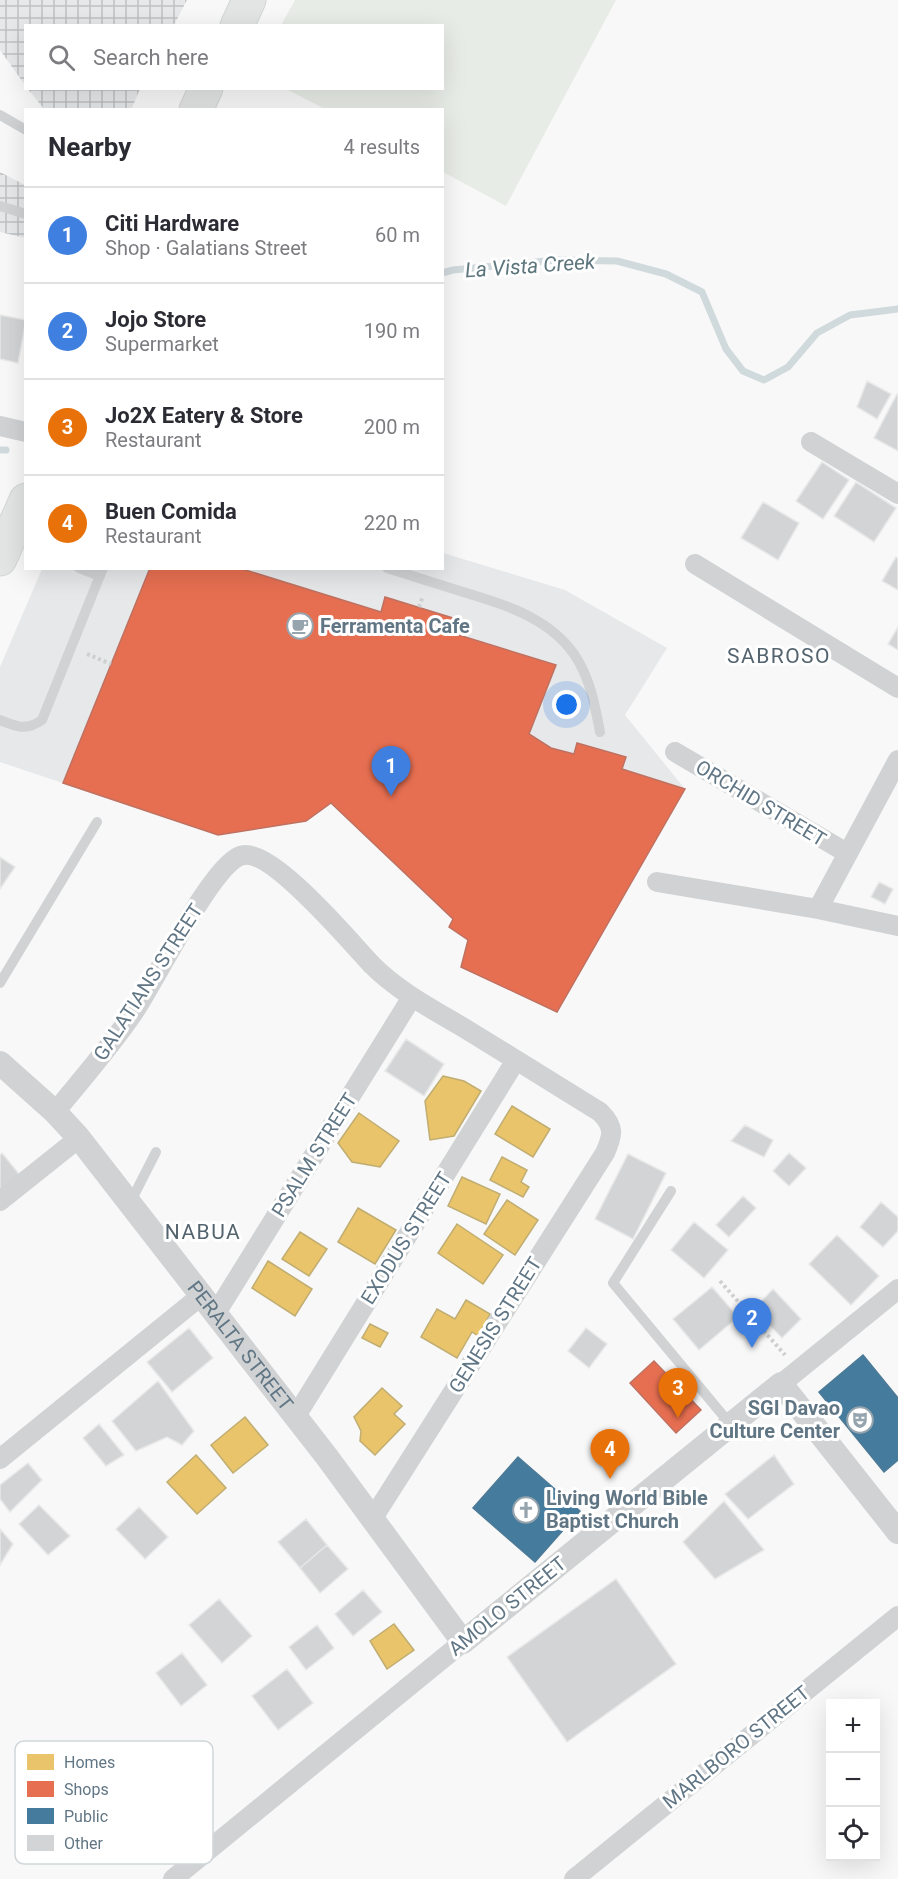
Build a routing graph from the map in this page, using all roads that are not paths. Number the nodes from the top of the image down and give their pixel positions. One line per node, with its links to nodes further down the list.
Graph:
1 (249, 0): 2 (highway)
2 (238, 24)
3 (205, 90): 4 (highway)
4 (197, 108)
5 (0, 115): 6 (lane)
6 (24, 129)
7 (0, 206): 8 (lane)
8 (24, 213)
9 (0, 426): 10 (street)
10 (24, 432)
11 (811, 442): 12 (street)
12 (898, 494)
13 (24, 506): 14 (highway)
14 (8, 550)
15 (695, 564): 18 (street)
16 (393, 570): 20 (lane)
17 (102, 572): 19 (lane)
18 (898, 688)
19 (0, 720)
20 (600, 732)
21 (675, 752): 24 (street, ORCHID STREET)
22 (898, 760): 24 (street)
23 (97, 822): 28 (lane)
24 (847, 854): 26 (street)
25 (657, 882): 26 (street)
26 (818, 909): 27 (street)
27 (898, 926)
28 (0, 983)
29 (412, 997): 30 (street); 32 (street, GALATIANS STREET); 39 (street, PSALM STREET)
30 (516, 1060): 41 (street, EXODUS STREET); 44 (street, GENESIS STREET)
31 (0, 1063): 32 (street, PERALTA STREET)
32 (56, 1112): 33 (street, PERALTA STREET)
33 (79, 1138): 36 (street); 37 (street, PERALTA STREET)
34 (156, 1152): 37 (lane)
35 (670, 1191): 42 (lane)
36 (0, 1201)
37 (130, 1204): 39 (street, PERALTA STREET)
38 (898, 1289): 40 (street, AMOLO STREET)
39 (209, 1304): 41 (street, PERALTA STREET); 43 (street, PSALM STREET)
40 (789, 1377): 42 (street, AMOLO STREET); 45 (street)
41 (296, 1416): 44 (street, PERALTA STREET)
42 (731, 1425): 47 (street, AMOLO STREET)
43 (0, 1459)
44 (372, 1518): 47 (street, PERALTA STREET)
45 (898, 1532)
46 (898, 1616): 51 (street, MARLBORO STREET)
47 (463, 1642): 48 (street, AMOLO STREET)
48 (213, 1846)
49 (191, 1864): 50 (street, AMOLO STREET)
50 (173, 1879)
51 (574, 1879)

